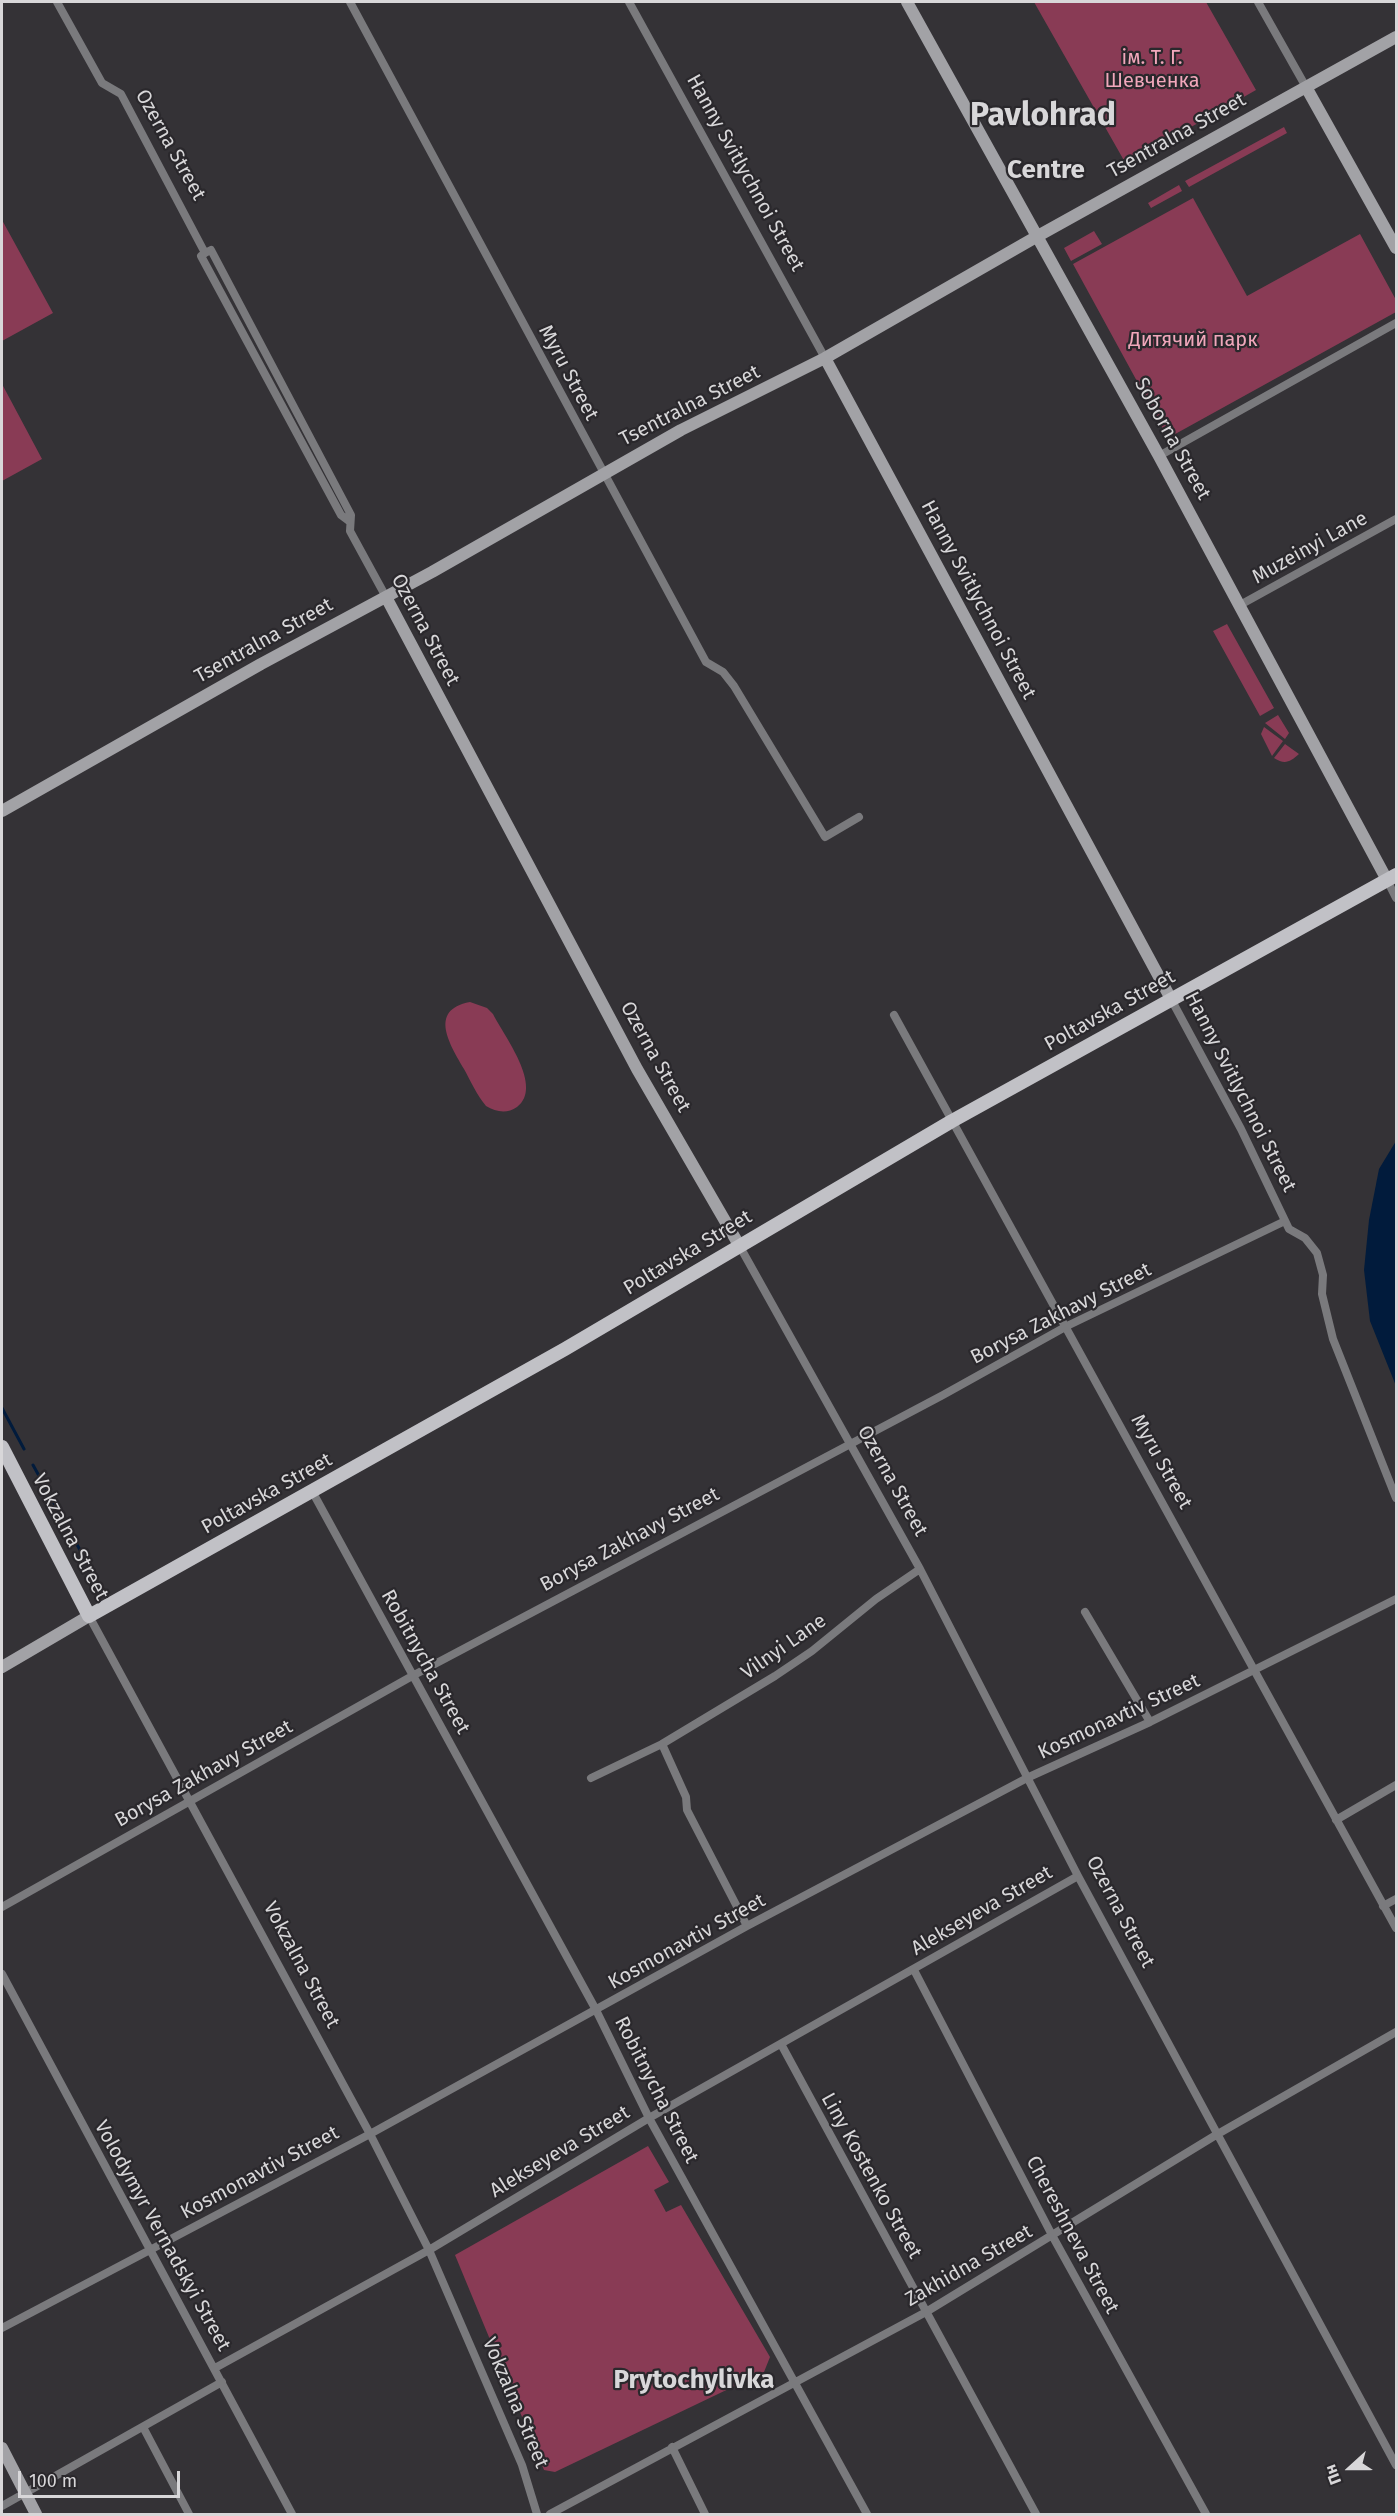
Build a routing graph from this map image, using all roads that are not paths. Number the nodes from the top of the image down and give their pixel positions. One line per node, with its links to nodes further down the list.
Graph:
1 (57, 2): 15 (street, Ozerna Street)
2 (350, 2): 13 (street, Myru Street)
3 (629, 2): 11 (street, Hanny Svitlychnoi Street)
4 (907, 2): 8 (street, Soborna Street)
5 (1258, 2): 7 (street)
6 (1396, 37): 7 (street, Tsentralna Street)
7 (1306, 87): 8 (street, Tsentralna Street); 9 (street)
8 (1036, 237): 11 (street, Tsentralna Street); 12 (street, Soborna Street)
9 (1396, 248)
10 (1396, 323): 12 (street)
11 (825, 358): 13 (street, Tsentralna Street); 21 (street, Hanny Svitlychnoi Street)
12 (1159, 456): 16 (street, Soborna Street)
13 (603, 473): 15 (street, Tsentralna Street); 18 (street, Myru Street)
14 (1396, 519): 16 (street, Muzeinyi Lane)
15 (386, 597): 17 (street, Tsentralna Street); 25 (street, Ozerna Street)
16 (1240, 605): 19 (street, Soborna Street)
17 (2, 811)
18 (859, 817)
19 (1392, 877): 20 (street, Soborna Street); 21 (main road, Poltavska Street)
20 (1396, 897)
21 (1171, 999): 23 (main road, Poltavska Street); 24 (street, Hanny Svitlychnoi Street)
22 (894, 1015): 23 (street, Myru Street)
23 (952, 1121): 25 (main road, Poltavska Street); 26 (street, Myru Street)
24 (1285, 1221): 26 (street, Borysa Zakhavy Street); 30 (street)
25 (739, 1245): 27 (street, Ozerna Street); 29 (main road, Poltavska Street)
26 (1067, 1326): 27 (street, Borysa Zakhavy Street); 36 (street, Myru Street)
27 (848, 1443): 31 (street, Ozerna Street); 37 (street, Borysa Zakhavy Street)
28 (2, 1447): 34 (main road, Vokzalna Street)
29 (312, 1491): 34 (main road, Poltavska Street); 37 (street, Robitnycha Street)
30 (1396, 1498)
31 (920, 1569): 39 (street, Vilnyi Lane); 40 (street, Ozerna Street)
32 (1396, 1599): 36 (street, Kosmonavtiv Street)
33 (1084, 1612): 38 (street)
34 (89, 1616): 35 (street, Poltavska Street); 43 (street, Vokzalna Street)
35 (2, 1667)
36 (1256, 1669): 38 (street, Kosmonavtiv Street); 44 (street, Myru Street)
37 (414, 1675): 43 (street, Borysa Zakhavy Street); 53 (street, Robitnycha Street)
38 (1150, 1722): 40 (street, Kosmonavtiv Street)
39 (662, 1744): 41 (street, Vilnyi Lane); 49 (street)
40 (1029, 1777): 45 (street, Ozerna Street); 49 (street, Kosmonavtiv Street)
41 (591, 1779)
42 (1396, 1785): 44 (street)
43 (190, 1801): 48 (street, Borysa Zakhavy Street); 57 (street, Vokzalna Street)
44 (1336, 1820): 47 (street, Myru Street)
45 (1078, 1876): 51 (street, Alekseyeva Street); 58 (street, Ozerna Street)
46 (1396, 1899): 47 (street)
47 (1383, 1906): 50 (street, Myru Street)
48 (2, 1907)
49 (747, 1926): 53 (street, Kosmonavtiv Street)
50 (1396, 1928)
51 (914, 1970): 55 (street, Alekseyeva Street); 59 (street, Chereshneva Street)
52 (2, 1974): 60 (street, Volodymyr Vernadskyi Street)
53 (597, 2010): 56 (street, Robitnycha Street); 57 (street, Kosmonavtiv Street)
54 (1396, 2032): 58 (street, Zakhidna Street)
55 (781, 2044): 56 (street, Alekseyeva Street); 62 (street, Liny Kostenko Street)
56 (649, 2118): 61 (street, Alekseyeva Street); 65 (street, Robitnycha Street)
57 (370, 2134): 60 (street, Kosmonavtiv Street); 61 (street, Vokzalna Street)
58 (1216, 2135): 59 (street, Zakhidna Street); 70 (street, Ozerna Street)
59 (1053, 2237): 62 (street, Zakhidna Street); 81 (street, Chereshneva Street)
60 (150, 2250): 63 (street, Kosmonavtiv Street); 64 (street, Volodymyr Vernadskyi Street)
61 (429, 2250): 64 (street, Alekseyeva Street); 76 (street, Vokzalna Street)
62 (926, 2312): 65 (street, Zakhidna Street); 80 (street, Liny Kostenko Street)
63 (2, 2328)
64 (215, 2368): 66 (street, Volodymyr Vernadskyi Street)
65 (795, 2381): 68 (street, Zakhidna Street); 79 (street, Robitnycha Street)
66 (222, 2382): 67 (street); 75 (street, Volodymyr Vernadskyi Street)
67 (143, 2427): 71 (street); 74 (street)
68 (672, 2447): 77 (street, Zakhidna Street); 78 (street)
69 (2, 2448): 71 (street)
70 (1396, 2465)
71 (25, 2492): 72 (street); 73 (street)
72 (2, 2506)
73 (36, 2514)
74 (189, 2514)
75 (292, 2514)
76 (537, 2514)
77 (550, 2514)
78 (705, 2514)
79 (867, 2514)
80 (1036, 2514)
81 (1206, 2514)

